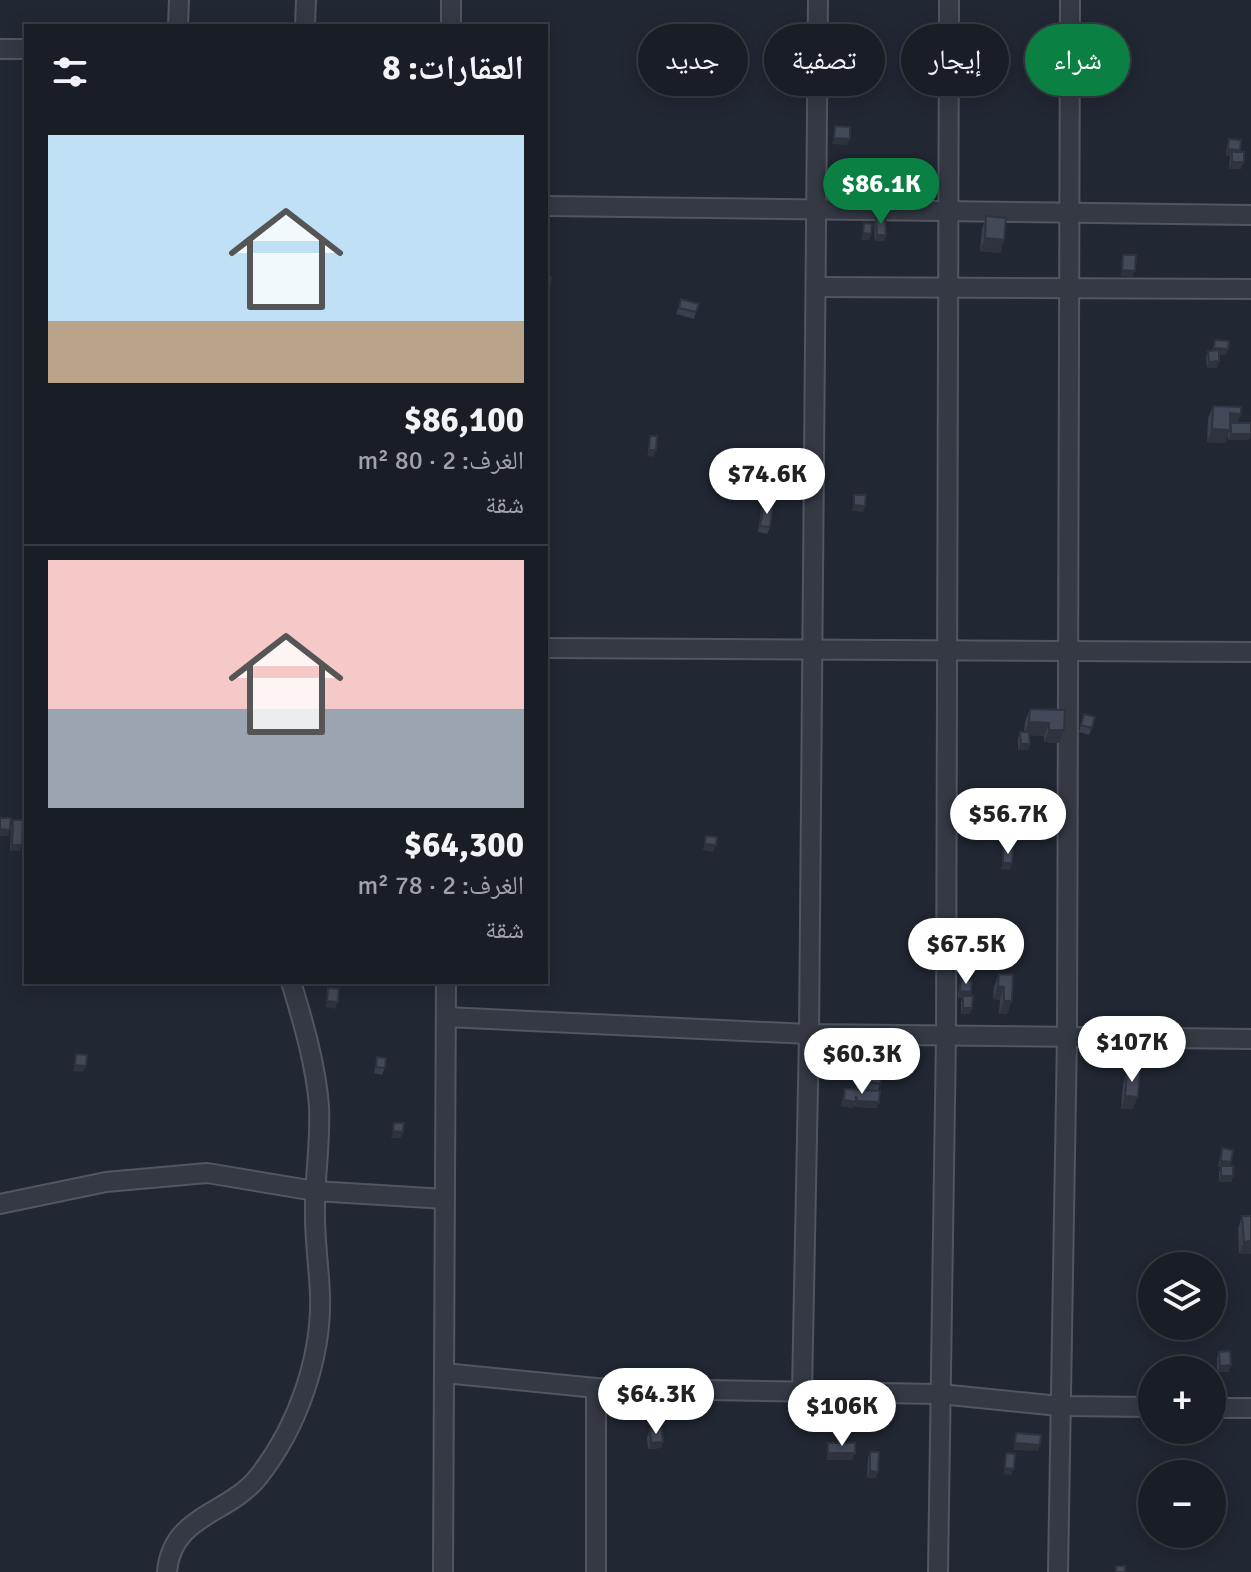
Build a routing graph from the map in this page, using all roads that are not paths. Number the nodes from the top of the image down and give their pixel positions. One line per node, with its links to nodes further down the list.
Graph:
1 (179, 0): 7 (street)
2 (306, 0): 8 (street)
3 (451, 0): 9 (street)
4 (818, 0): 13 (street)
5 (949, 0): 14 (street)
6 (1070, 0): 15 (street)
7 (178, 24)
8 (305, 24)
9 (451, 24)
10 (0, 49): 11 (street)
11 (24, 49)
12 (548, 206): 13 (street)
13 (817, 209): 14 (street); 17 (street)
14 (948, 212): 15 (street); 18 (street)
15 (1069, 212): 16 (street); 19 (street)
16 (1251, 215)
17 (817, 287): 18 (street); 22 (street)
18 (948, 289): 19 (street); 23 (street)
19 (1070, 289): 20 (street); 24 (street)
20 (1251, 289)
21 (548, 648): 22 (street)
22 (812, 650): 23 (street); 29 (street)
23 (945, 651): 24 (street); 30 (street)
24 (1066, 651): 25 (street); 31 (street)
25 (1251, 652)
26 (291, 984): 33 (street)
27 (446, 984): 28 (street)
28 (446, 1017): 29 (street); 34 (street)
29 (809, 1034): 30 (street); 38 (street)
30 (946, 1035): 31 (street); 39 (street)
31 (1067, 1036): 32 (street); 40 (street)
32 (1251, 1039)
33 (315, 1191): 34 (street); 35 (street); 44 (street)
34 (445, 1199): 36 (street)
35 (0, 1204)
36 (444, 1373): 37 (street); 45 (street)
37 (596, 1388): 38 (street); 46 (street)
38 (802, 1392): 39 (street)
39 (940, 1394): 40 (street); 47 (street)
40 (1059, 1406): 41 (street); 48 (street)
41 (1138, 1407)
42 (1226, 1408): 43 (street)
43 (1251, 1408)
44 (167, 1572)
45 (443, 1572)
46 (596, 1572)
47 (938, 1572)
48 (1058, 1572)

